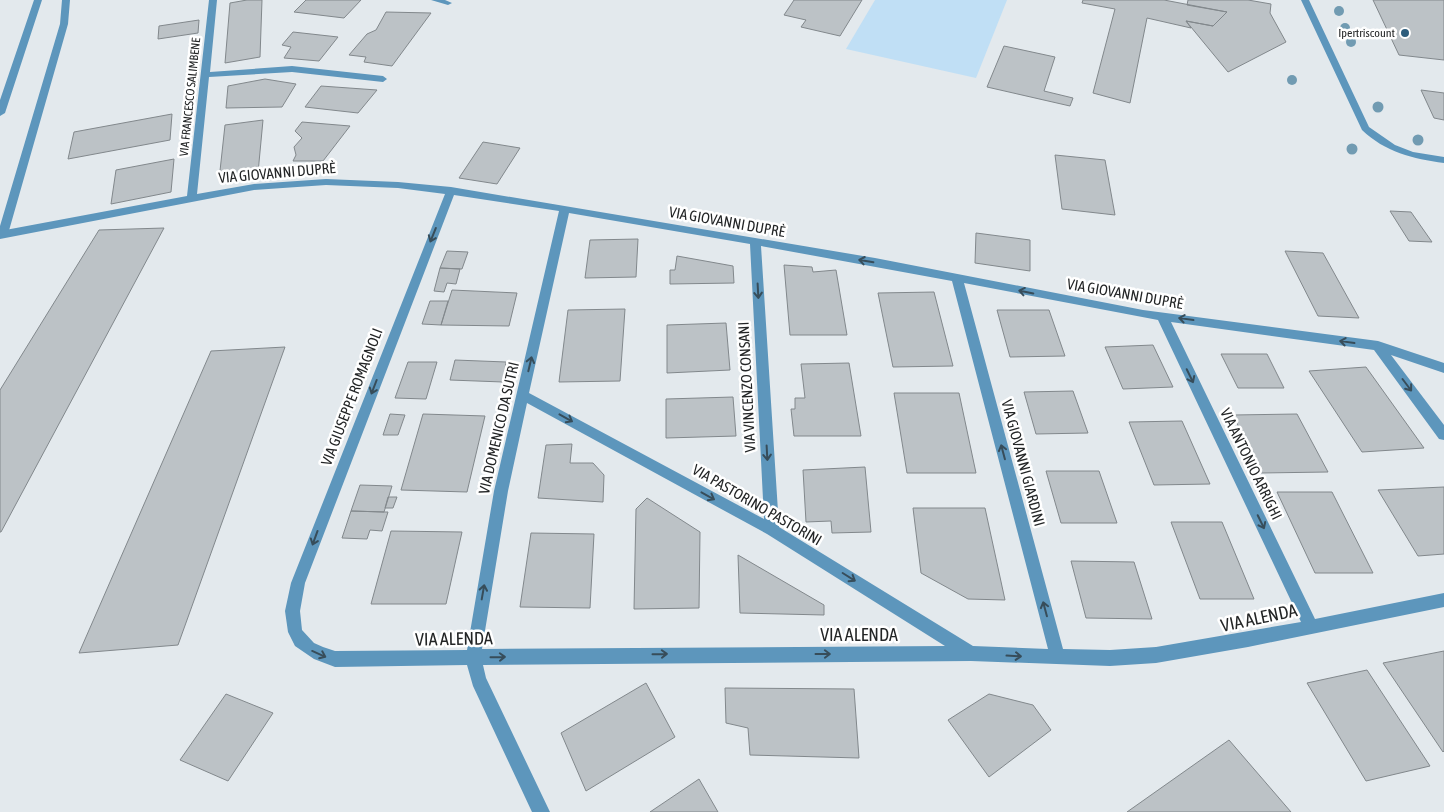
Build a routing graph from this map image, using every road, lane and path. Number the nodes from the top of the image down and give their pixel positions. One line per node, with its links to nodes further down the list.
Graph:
1 (38, 0): 9 (street)
2 (66, 0): 14 (street)
3 (213, 0): 7 (street, VIA FRANCESCO SALIMBENE)
4 (435, 0): 6 (street)
5 (1304, 0): 10 (street)
6 (448, 2)
7 (205, 75): 8 (street); 12 (street, VIA FRANCESCO SALIMBENE)
8 (382, 78)
9 (0, 113)
10 (1444, 160)
11 (451, 190): 12 (street, VIA GIOVANNI DUPRÈ); 13 (street, VIA GIOVANNI DUPRÈ); 24 (street, VIA GIUSEPPE ROMAGNOLI, one-way to 24)
12 (192, 198): 14 (street, VIA GIOVANNI DUPRÈ)
13 (565, 208): 15 (street, VIA GIOVANNI DUPRÈ); 20 (street, VIA DOMENICO DA SUTRI, one-way to 13)
14 (2, 235)
15 (755, 242): 16 (street, VIA GIOVANNI DUPRÈ, one-way to 15); 22 (street, VIA VINCENZO CONSANI, one-way to 22)
16 (957, 279): 17 (street, VIA GIOVANNI DUPRÈ, one-way to 16); 27 (street, VIA GIOVANNI GIARDINI, one-way to 16)
17 (1162, 316): 18 (street, VIA GIOVANNI DUPRÈ, one-way to 17); 25 (street, VIA ANTONIO ARRIGHI, one-way to 25)
18 (1378, 346): 19 (street, VIA GIOVANNI DUPRÈ); 21 (street, one-way to 21)
19 (1444, 368)
20 (523, 395): 22 (street, VIA PASTORINO PASTORINI, one-way to 22); 28 (street, VIA DOMENICO DA SUTRI, one-way to 20)
21 (1444, 435)
22 (772, 530): 26 (street, VIA PASTORINO PASTORINI, one-way to 26)
23 (1444, 600): 25 (street, VIA ALENDA)
24 (293, 618): 28 (street, VIA ALENDA, one-way to 28)
25 (1311, 626): 27 (street, VIA ALENDA)
26 (971, 653): 27 (street, VIA ALENDA, one-way to 27); 28 (street, VIA ALENDA, one-way to 26)
27 (1057, 656)
28 (473, 657): 29 (street)
29 (541, 812)

